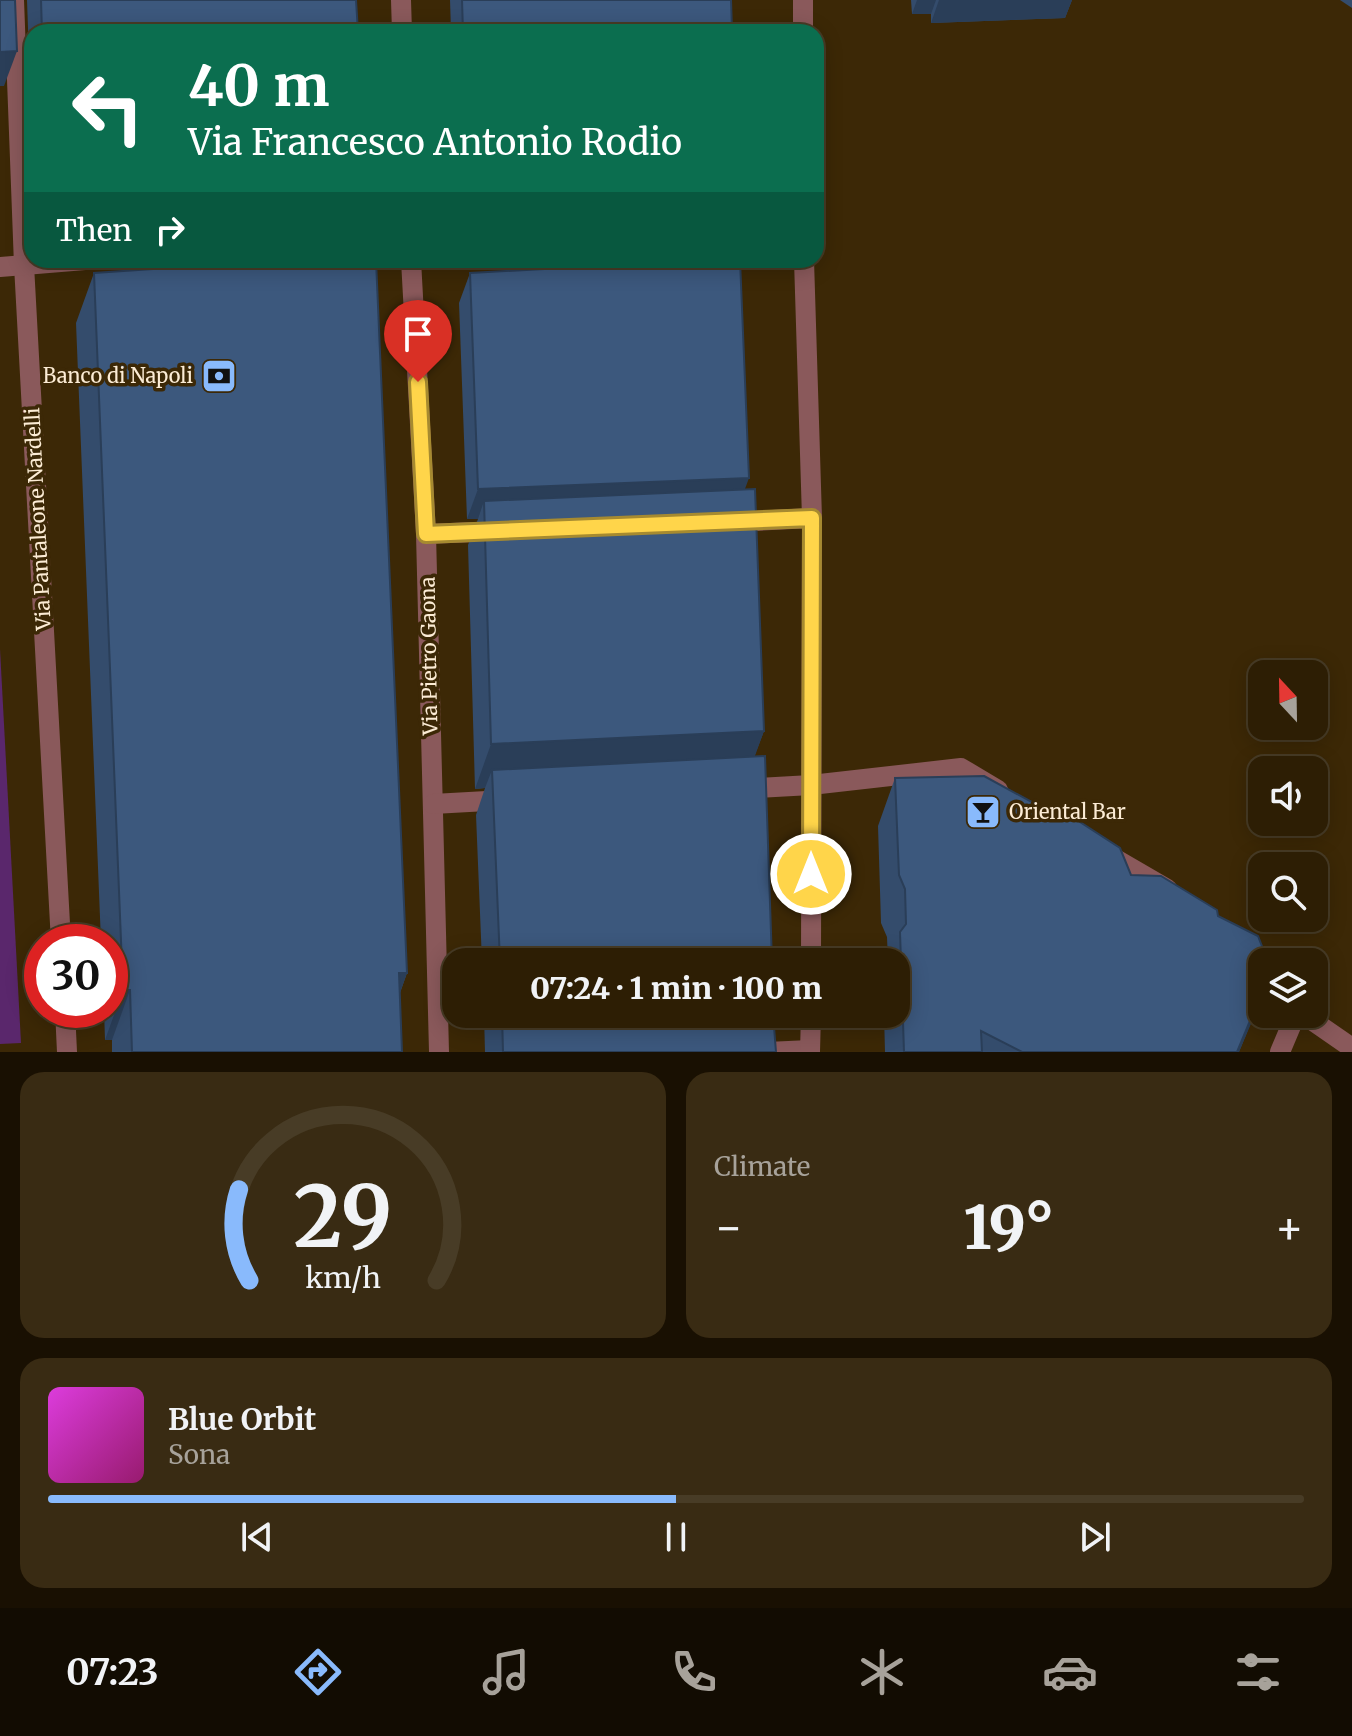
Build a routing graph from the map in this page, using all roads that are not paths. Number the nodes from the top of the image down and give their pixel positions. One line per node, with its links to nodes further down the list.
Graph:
1 (14, 0): 6 (street, Via Pantaleone Nardelli)
2 (401, 0): 4 (street)
3 (803, 0): 5 (street)
4 (402, 24)
5 (803, 24)
6 (24, 265): 7 (street)
7 (0, 267)
8 (24, 268): 22 (street, Via Pantaleone Nardelli)
9 (411, 268): 14 (street, Via Pietro Gaona)
10 (804, 268): 11 (street)
11 (812, 518): 12 (street); 15 (street)
12 (716, 523)
13 (518, 530): 14 (street)
14 (426, 534): 19 (street, Via Pietro Gaona)
15 (811, 785): 16 (street); 18 (street); 23 (street)
16 (717, 790)
17 (527, 799): 19 (street)
18 (1016, 800)
19 (433, 804): 31 (street, Via Pietro Gaona)
20 (1084, 840): 21 (street)
21 (1179, 896)
22 (60, 924)
23 (811, 948)
24 (66, 1028): 30 (street)
25 (811, 1028): 29 (street)
26 (1290, 1028): 33 (street)
27 (1323, 1028): 28 (street)
28 (1352, 1048)
29 (810, 1051): 32 (street)
30 (67, 1052)
31 (439, 1052)
32 (767, 1052)
33 (1280, 1052)

